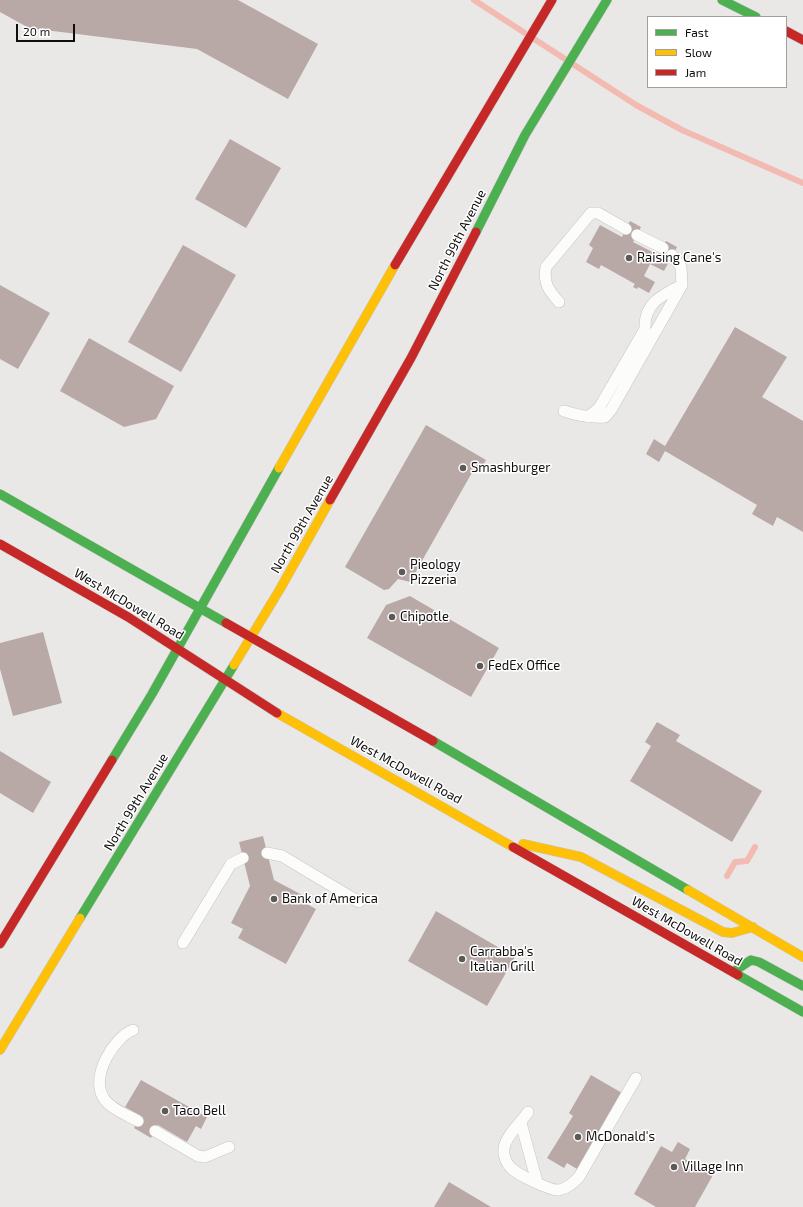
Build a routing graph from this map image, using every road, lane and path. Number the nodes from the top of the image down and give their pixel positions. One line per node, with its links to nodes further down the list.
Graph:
1 (606, 0): 16 (main road, North 99th Avenue)
2 (722, 0): 4 (main road)
3 (552, 1): 15 (main road)
4 (754, 16)
5 (787, 32): 6 (main road)
6 (803, 40)
7 (626, 229): 10 (lane)
8 (637, 234): 9 (lane)
9 (682, 285): 12 (lane); 12 (lane)
10 (560, 302)
11 (564, 411): 12 (lane)
12 (588, 417)
13 (0, 494): 15 (main road)
14 (0, 544): 17 (main road, West McDowell Road)
15 (200, 609): 16 (main road); 17 (main road)
16 (250, 638): 18 (main road, North 99th Avenue); 23 (main road)
17 (178, 648): 18 (main road, West McDowell Road); 25 (main road)
18 (226, 680): 19 (main road, West McDowell Road); 31 (main road, North 99th Avenue)
19 (503, 840): 23 (main road); 27 (main road, West McDowell Road)
20 (267, 853): 22 (lane)
21 (243, 858): 24 (lane)
22 (359, 902)
23 (753, 927): 26 (main road)
24 (183, 943)
25 (0, 944)
26 (803, 956)
27 (733, 972): 28 (main road); 29 (main road, West McDowell Road)
28 (803, 986)
29 (803, 1012)
30 (133, 1030): 34 (lane)
31 (0, 1050)
32 (636, 1078): 38 (lane)
33 (528, 1112): 35 (lane)
34 (138, 1121)
35 (521, 1123): 38 (lane); 38 (lane)
36 (155, 1131): 37 (lane)
37 (230, 1147)
38 (537, 1182)

